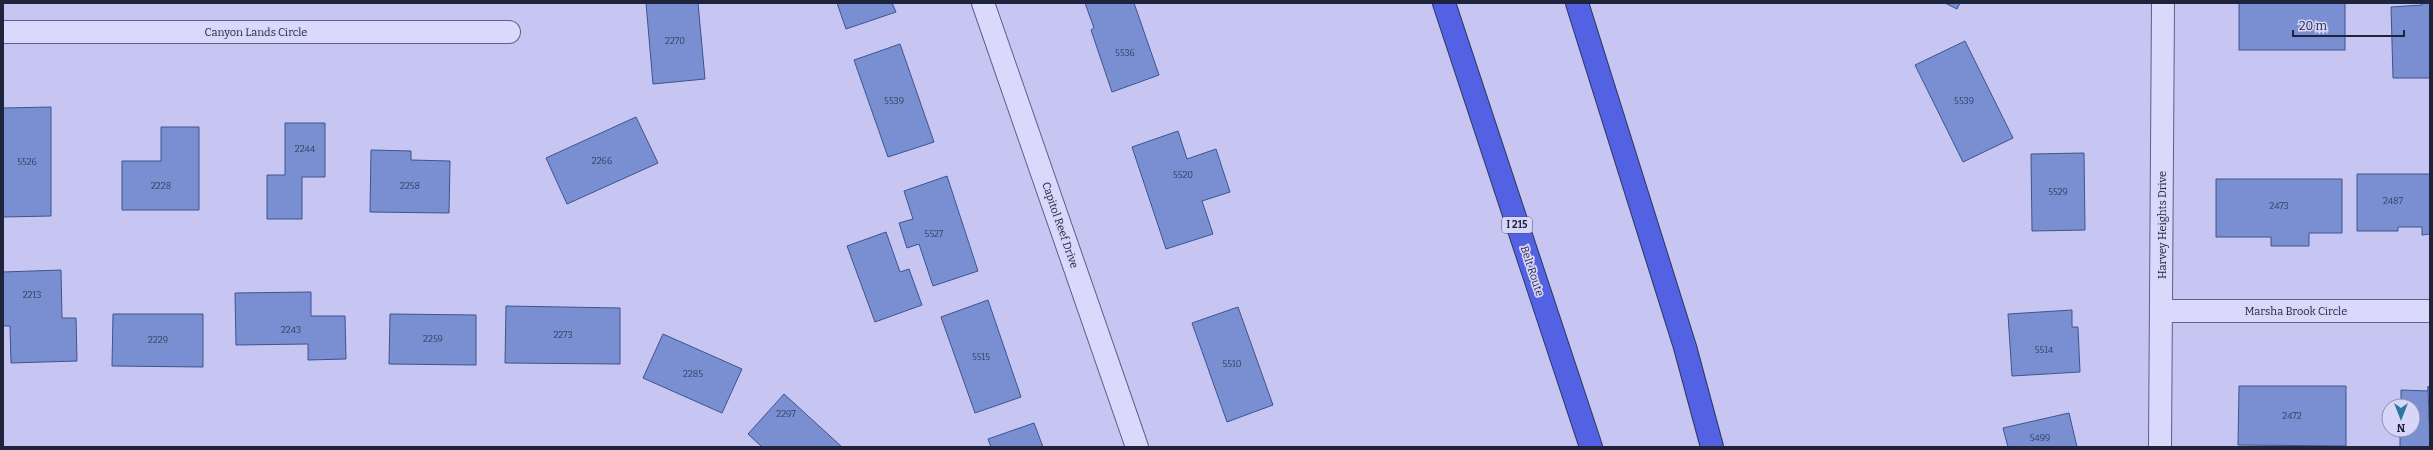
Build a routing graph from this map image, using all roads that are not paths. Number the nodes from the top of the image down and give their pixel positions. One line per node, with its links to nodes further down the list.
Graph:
1 (983, 3): 9 (street, Capitol Reef Drive)
2 (1444, 3): 10 (highway, Belt Route / I 215)
3 (1577, 3): 11 (highway)
4 (2163, 3): 7 (street, Harvey Heights Drive)
5 (3, 32): 6 (street, Canyon Lands Circle)
6 (509, 32)
7 (2161, 311): 8 (street, Marsha Brook Circle); 12 (street, Harvey Heights Drive)
8 (2430, 311)
9 (1137, 447)
10 (1591, 447)
11 (1712, 447)
12 (2160, 447)

